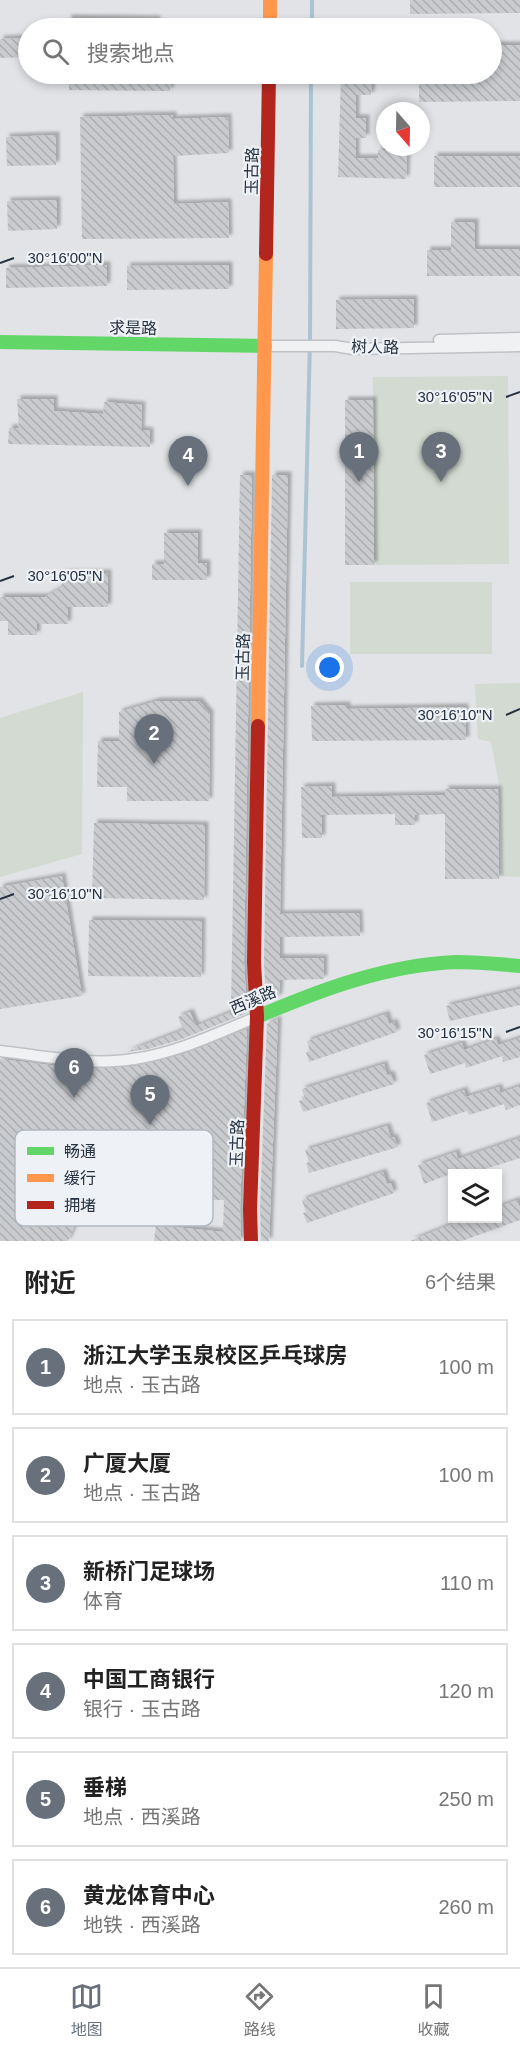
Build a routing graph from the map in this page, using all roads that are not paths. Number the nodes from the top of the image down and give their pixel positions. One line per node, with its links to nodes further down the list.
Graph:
1 (270, 0): 2 (main road)
2 (270, 18)
3 (269, 84): 6 (main road, 玉古路)
4 (520, 338): 7 (street, 树人路)
5 (0, 342): 6 (main road, 求是路)
6 (265, 346): 7 (street); 10 (main road, 玉古路)
7 (339, 346): 8 (street, 树人路)
8 (520, 346)
9 (520, 966): 10 (main road, 西溪路)
10 (257, 1017): 11 (street, 西溪路); 12 (main road, 玉古路)
11 (0, 1052)
12 (251, 1241)

